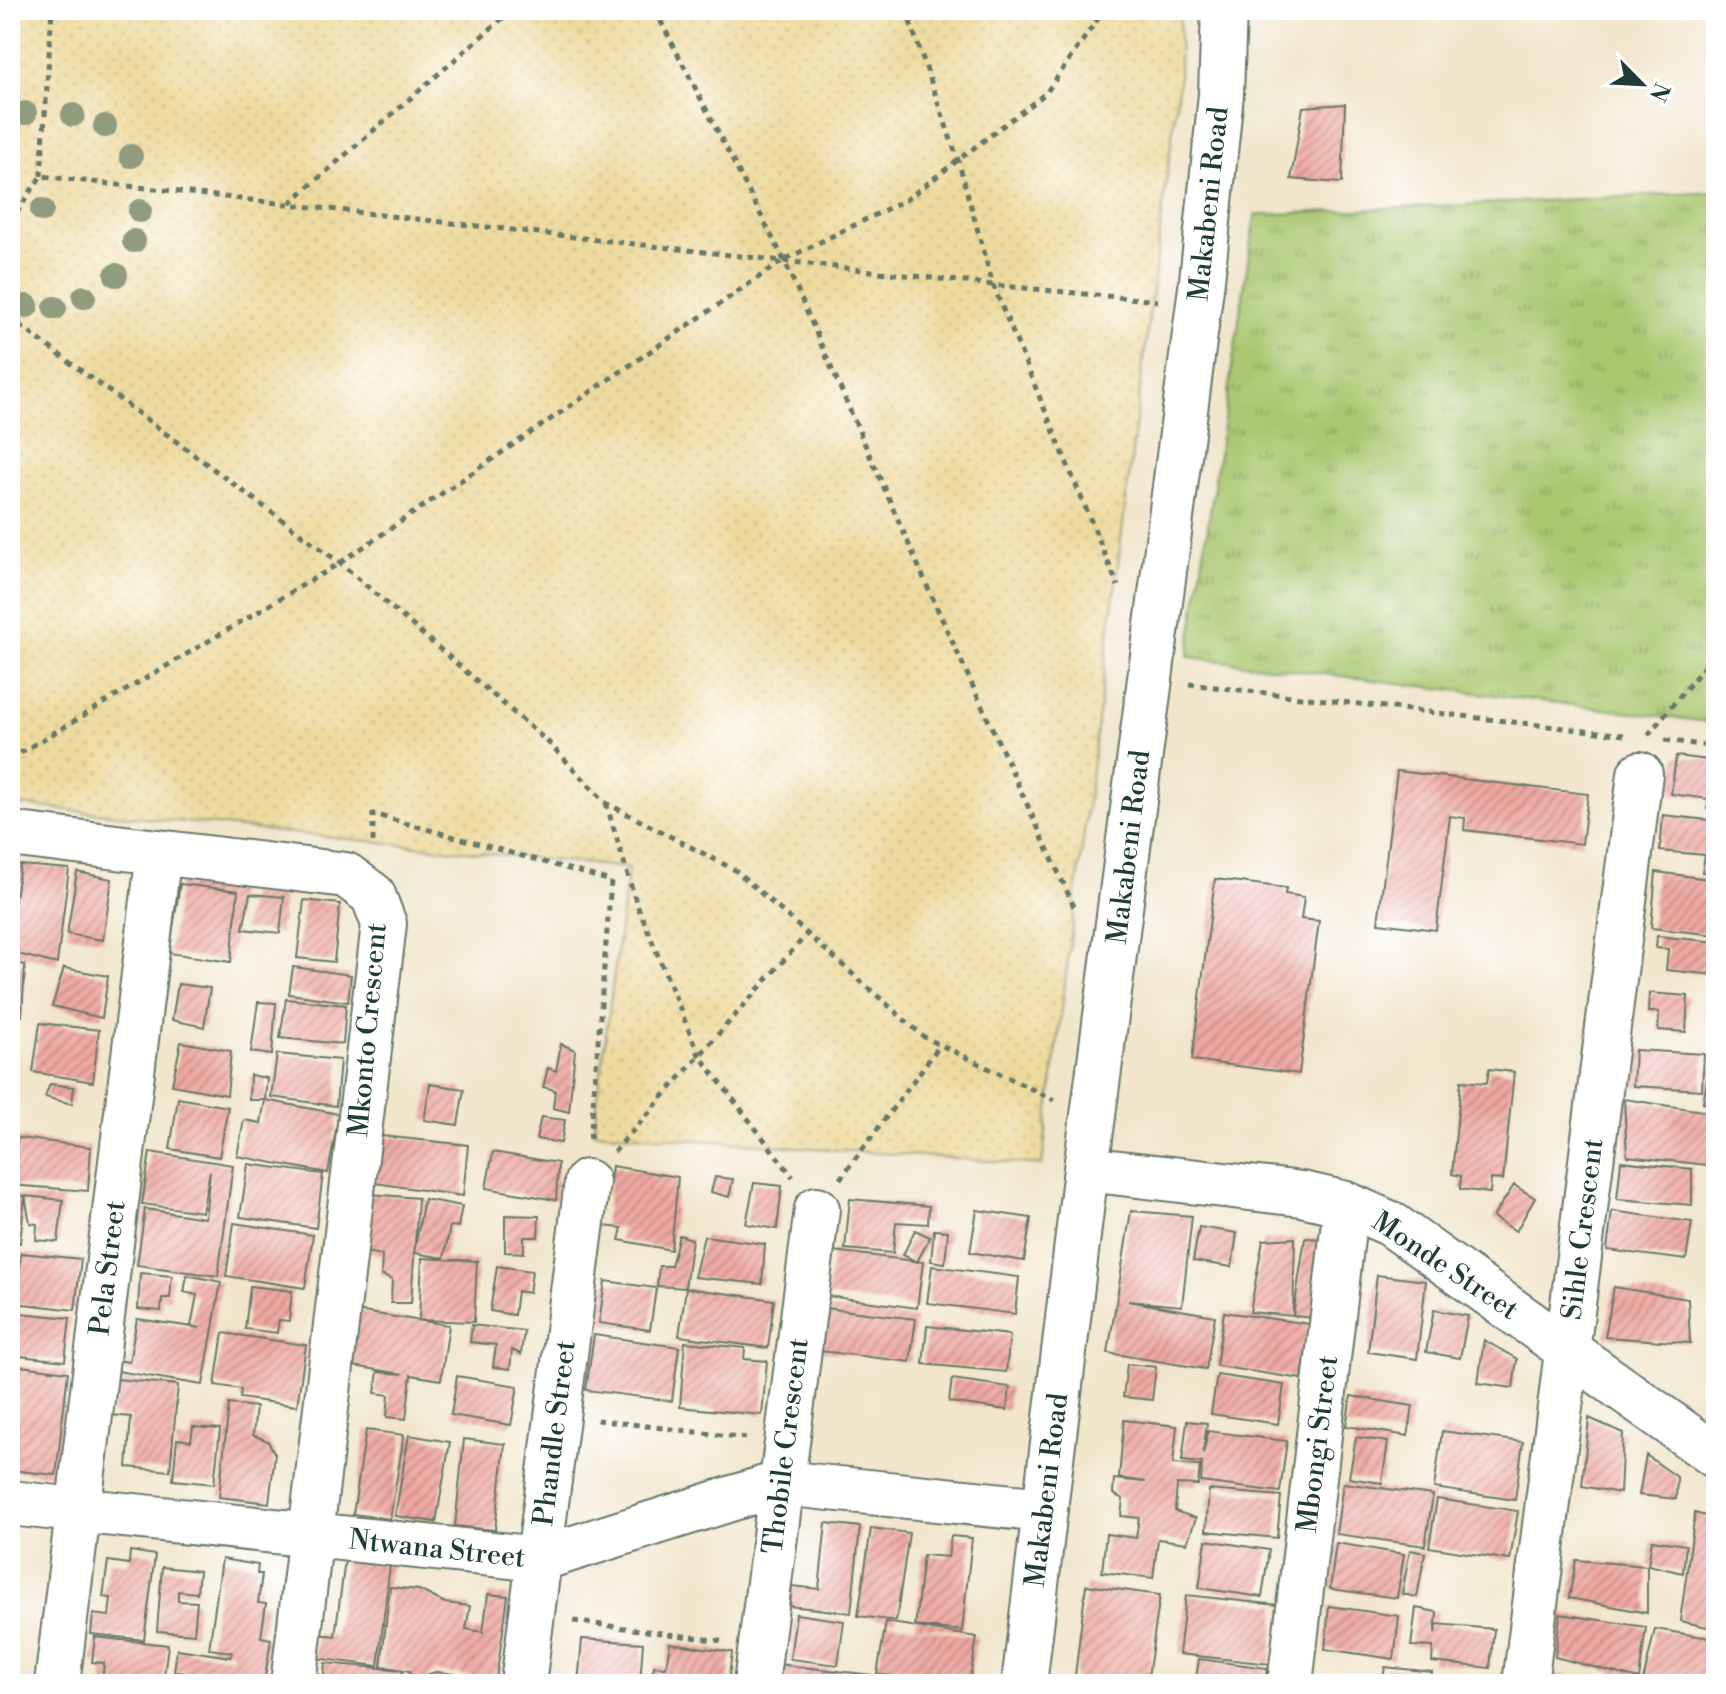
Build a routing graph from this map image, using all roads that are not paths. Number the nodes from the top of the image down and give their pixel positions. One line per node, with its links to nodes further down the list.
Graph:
1 (1224, 10): 5 (street, Makabeni Road)
2 (1643, 756): 9 (street, Sihle Crescent)
3 (10, 834): 4 (street, Mkonto Crescent)
4 (159, 852): 13 (street, Pela Street); 15 (street, Mkonto Crescent)
5 (1086, 1169): 7 (street, Monde Street); 14 (street, Makabeni Road)
6 (587, 1182): 16 (street, Phandle Street)
7 (1346, 1204): 9 (street, Monde Street); 22 (street, Mbongi Street)
8 (817, 1209): 11 (street, Thobile Crescent)
9 (1568, 1350): 10 (street, Monde Street); 23 (street, Sihle Crescent)
10 (1716, 1456)
11 (784, 1463): 14 (street, Ntwana Street); 16 (street, Ntwana Street); 17 (street, Thobile Crescent)
12 (10, 1503): 13 (street, Ntwana Street)
13 (78, 1510): 15 (street, Ntwana Street); 18 (street, Pela Street)
14 (1044, 1510): 21 (street, Makabeni Road)
15 (310, 1536): 16 (street, Ntwana Street); 19 (street)
16 (539, 1559): 20 (street, Phandle Street)
17 (759, 1665)
18 (57, 1684)
19 (293, 1684)
20 (523, 1684)
21 (1024, 1684)
22 (1290, 1684)
23 (1525, 1684)

